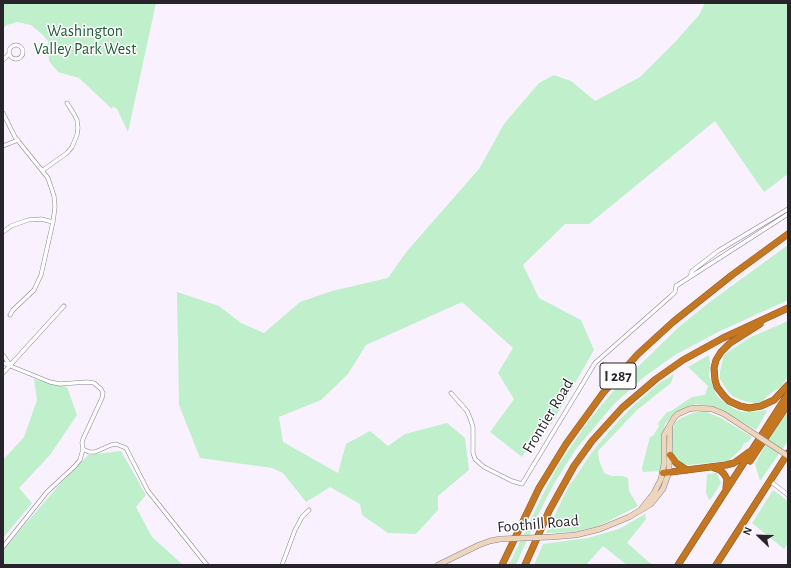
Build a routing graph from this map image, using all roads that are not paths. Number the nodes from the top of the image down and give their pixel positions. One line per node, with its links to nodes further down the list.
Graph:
1 (9, 54): 1 (street); 2 (street)
2 (3, 60)
3 (67, 103): 7 (street)
4 (3, 113): 5 (street)
5 (18, 140): 6 (street); 7 (street)
6 (3, 146)
7 (42, 170): 10 (street)
8 (788, 209): 13 (street, Frontier Road)
9 (788, 214): 13 (street, Frontier Road)
10 (53, 222): 11 (street); 16 (street)
11 (3, 232)
12 (788, 234): 43 (highway, I 287)
13 (690, 277): 23 (street, Frontier Road)
14 (64, 306): 20 (street)
15 (788, 308): 17 (highway, I 287)
16 (10, 315)
17 (764, 320): 22 (highway); 44 (highway, I 287)
18 (3, 355): 20 (street)
19 (3, 363): 20 (street)
20 (11, 365): 21 (street); 27 (street)
21 (3, 373)
22 (788, 385)
23 (451, 394)
24 (788, 394): 28 (highway)
25 (788, 404): 34 (highway)
26 (670, 425): 29 (street, Foothill Road, bridge); 30 (street, Foothill Road); 33 (street, Foothill Road)
27 (83, 449): 39 (street); 40 (street)
28 (752, 450): 31 (highway); 34 (highway)
29 (788, 454): 35 (highway)
30 (670, 455): 32 (highway); 33 (street, Foothill Road)
31 (713, 468): 32 (highway); 36 (highway)
32 (687, 470): 33 (highway)
33 (666, 472): 42 (street, Foothill Road, bridge)
34 (734, 478): 36 (highway)
35 (770, 481): 37 (street); 46 (highway)
36 (723, 495): 45 (highway)
37 (788, 495)
38 (309, 510): 41 (street)
39 (3, 547)
40 (206, 565)
41 (282, 565)
42 (438, 565)
43 (502, 565)
44 (525, 565)
45 (678, 565)
46 (716, 565)

